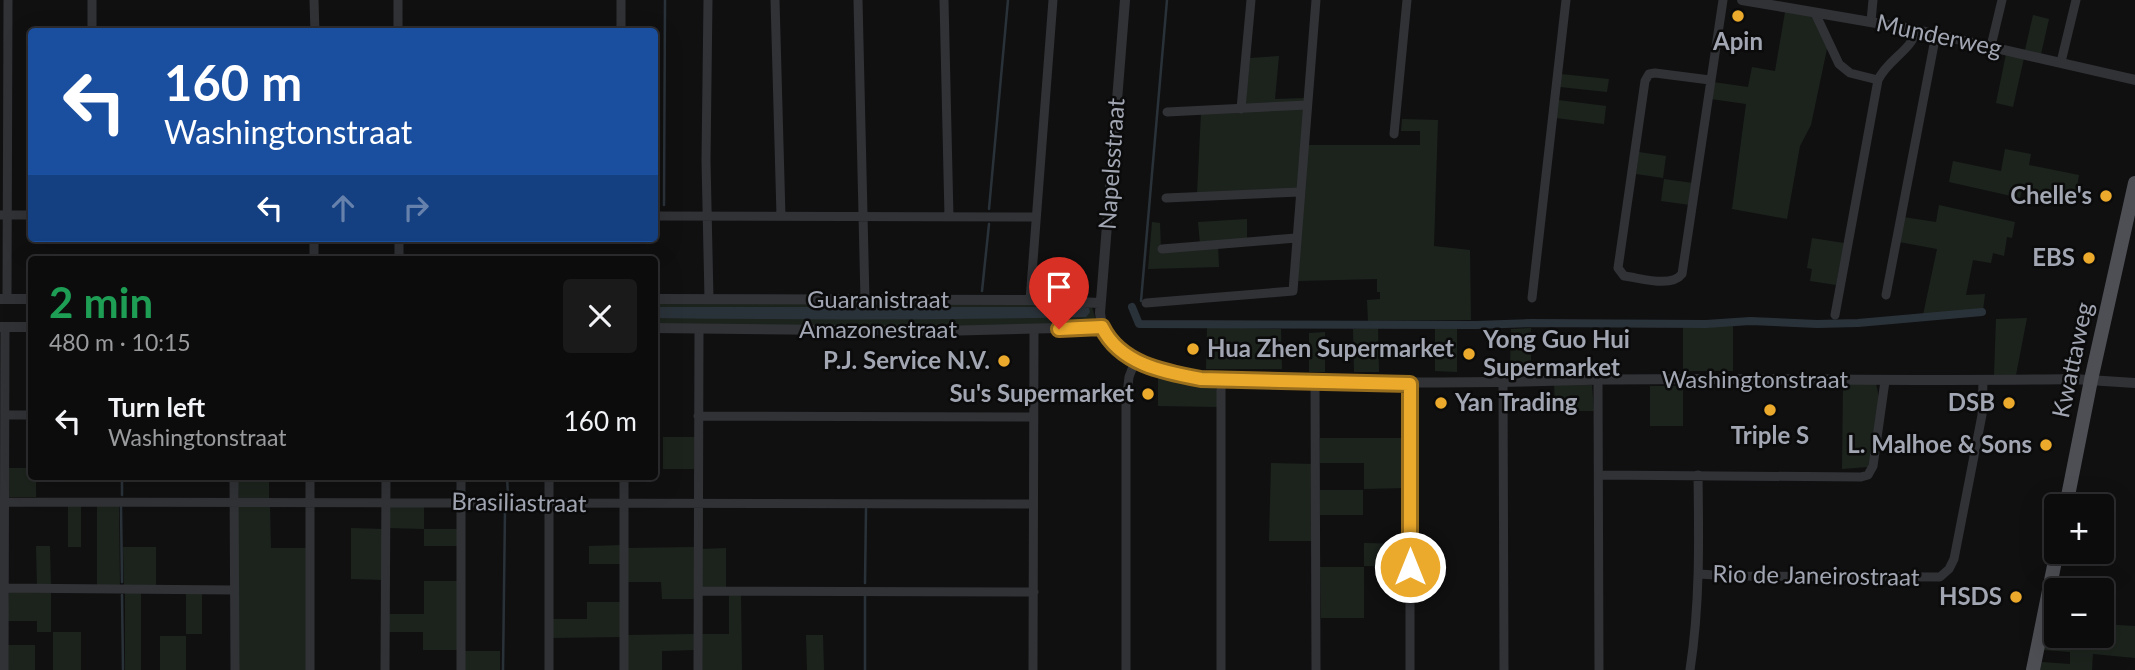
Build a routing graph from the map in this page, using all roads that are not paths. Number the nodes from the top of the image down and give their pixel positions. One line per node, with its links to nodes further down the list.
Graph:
1 (8, 0): 42 (street)
2 (92, 0): 24 (street)
3 (314, 0): 25 (street)
4 (398, 0): 26 (street)
5 (621, 0): 27 (street)
6 (708, 0): 46 (street)
7 (775, 0): 45 (street)
8 (858, 0): 49 (street)
9 (944, 0): 47 (street)
10 (1053, 0): 48 (street)
11 (1125, 0): 60 (street, Napelsstraat)
12 (1251, 0): 36 (street)
13 (1316, 0): 35 (street)
14 (1407, 0): 38 (street)
15 (1566, 0): 53 (street)
16 (1723, 0): 33 (street)
17 (1742, 0): 21 (street, Munderweg)
18 (1873, 0): 23 (street)
19 (2002, 0): 30 (street)
20 (2077, 0): 31 (street)
21 (1770, 2): 22 (street, Munderweg)
22 (1815, 13): 23 (street, Munderweg); 34 (street)
23 (1871, 22): 28 (street, Munderweg)
24 (92, 28)
25 (314, 28)
26 (398, 28)
27 (621, 28)
28 (1917, 30): 29 (street, Munderweg); 34 (street)
29 (1936, 34): 30 (street, Munderweg); 52 (street)
30 (1991, 46): 31 (street, Munderweg)
31 (2062, 62): 32 (street, Munderweg)
32 (2135, 79)
33 (1710, 80): 33 (street)
34 (1878, 80): 62 (street)
35 (1307, 105): 36 (street); 40 (street)
36 (1241, 109): 37 (street)
37 (1167, 112)
38 (1394, 134)
39 (2135, 183): 72 (main road, Kwattaweg)
40 (1300, 192): 41 (street); 50 (street)
41 (1166, 198)
42 (3, 215): 43 (street); 54 (street)
43 (28, 215)
44 (658, 216): 46 (street)
45 (781, 216): 46 (street); 49 (street)
46 (707, 217): 57 (street)
47 (949, 217): 48 (street); 49 (street)
48 (1035, 217): 59 (street)
49 (864, 218): 58 (street)
50 (1296, 238): 51 (street); 61 (street)
51 (1162, 248)
52 (1886, 295)
53 (1532, 298)
54 (4, 299): 55 (street)
55 (28, 299)
56 (658, 299): 57 (street, Guaranistraat)
57 (709, 299): 58 (street, Guaranistraat)
58 (865, 300): 59 (street, Guaranistraat)
59 (1030, 300): 60 (street, Guaranistraat)
60 (1100, 303): 65 (street, Napelsstraat)
61 (1146, 303)
62 (1835, 315)
63 (2, 327): 64 (street); 79 (street)
64 (28, 327)
65 (1102, 327): 68 (street, Amazonestraat); 69 (street, Washingtonstraat)
66 (658, 328): 67 (street, Amazonestraat)
67 (699, 329): 68 (street, Amazonestraat); 81 (street)
68 (1034, 330): 82 (street)
69 (1135, 361): 70 (street, Washingtonstraat); 116 (street)
70 (1221, 380): 75 (street, Washingtonstraat); 117 (street)
71 (1598, 380): 73 (street, Washingtonstraat); 76 (street, Washingtonstraat); 83 (street)
72 (2091, 380): 74 (street, Washingtonstraat); 77 (street, Washingtonstraat); 91 (main road, Kwattaweg)
73 (1885, 381): 74 (street, Washingtonstraat); 84 (street)
74 (1983, 381): 102 (street, Rio de Janeirostraat)
75 (1315, 382): 78 (street, Washingtonstraat); 118 (street)
76 (1503, 382): 78 (street, Washingtonstraat); 120 (street)
77 (2135, 383)
78 (1410, 384): 119 (street)
79 (5, 415): 80 (street); 92 (street)
80 (28, 415)
81 (698, 416): 82 (street); 100 (street)
82 (1033, 417): 99 (street)
83 (1600, 475): 84 (street); 121 (street)
84 (1698, 475): 102 (street)
85 (234, 480): 93 (street)
86 (310, 480): 96 (street)
87 (386, 480): 94 (street)
88 (461, 480): 95 (street)
89 (549, 480): 97 (street)
90 (624, 480): 98 (street)
91 (2068, 494)
92 (4, 502): 93 (street, Brasiliastraat); 103 (street)
93 (234, 502): 96 (street, Brasiliastraat); 104 (street)
94 (386, 502): 95 (street, Brasiliastraat); 96 (street, Brasiliastraat); 110 (street)
95 (461, 502): 97 (street, Brasiliastraat); 111 (street)
96 (310, 503): 109 (street)
97 (549, 503): 98 (street, Brasiliastraat); 112 (street)
98 (625, 504): 100 (street, Brasiliastraat); 113 (street)
99 (1033, 504): 100 (street, Brasiliastraat); 106 (street)
100 (697, 505): 105 (street)
101 (2054, 564): 123 (main road)
102 (1699, 574): 122 (street)
103 (2, 588): 104 (street); 107 (street)
104 (234, 590): 108 (street)
105 (699, 591): 106 (street); 114 (street)
106 (1034, 592): 115 (street)
107 (4, 670)
108 (235, 670)
109 (310, 670)
110 (385, 670)
111 (461, 670)
112 (549, 670)
113 (624, 670)
114 (698, 670)
115 (1032, 670)
116 (1126, 670)
117 (1221, 670)
118 (1316, 670)
119 (1410, 670)
120 (1504, 670)
121 (1599, 670)
122 (1690, 670)
123 (2033, 670)

